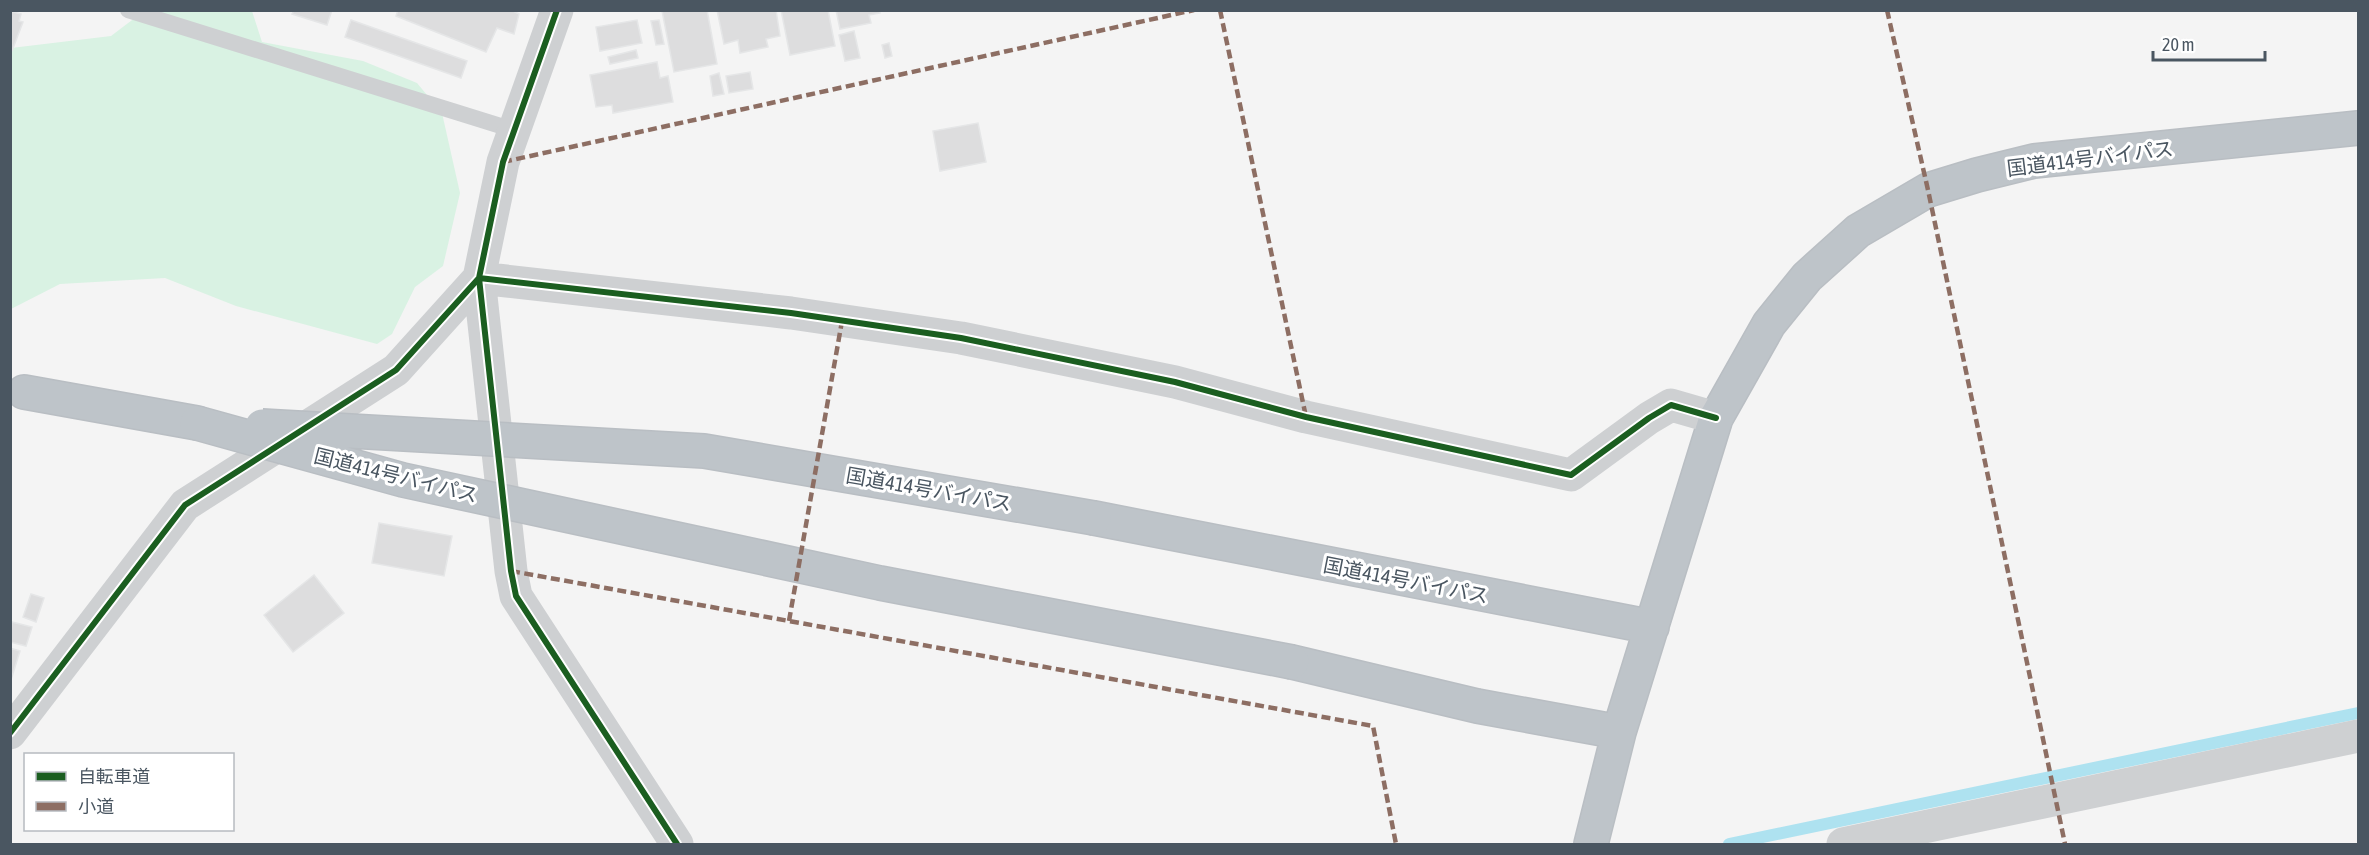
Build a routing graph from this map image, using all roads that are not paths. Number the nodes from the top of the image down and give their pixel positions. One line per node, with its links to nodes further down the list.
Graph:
1 (128, 10): 4 (lane)
2 (556, 10): 4 (street)
3 (2358, 128): 7 (highway, 国道414号バイパス)
4 (514, 130): 5 (street)
5 (479, 278): 7 (street); 11 (street); 13 (street)
6 (24, 392): 8 (highway, 国道414号バイパス)
7 (1716, 418): 9 (highway, 国道414号バイパス)
8 (197, 423): 9 (highway, 国道414号バイパス, bridge); 10 (highway, 国道414号バイパス, bridge)
9 (1652, 627): 10 (highway, 国道414号バイパス)
10 (1619, 732): 14 (highway, 国道414号バイパス)
11 (10, 733)
12 (2358, 736): 15 (street)
13 (677, 844)
14 (1590, 844)
15 (1843, 844)

